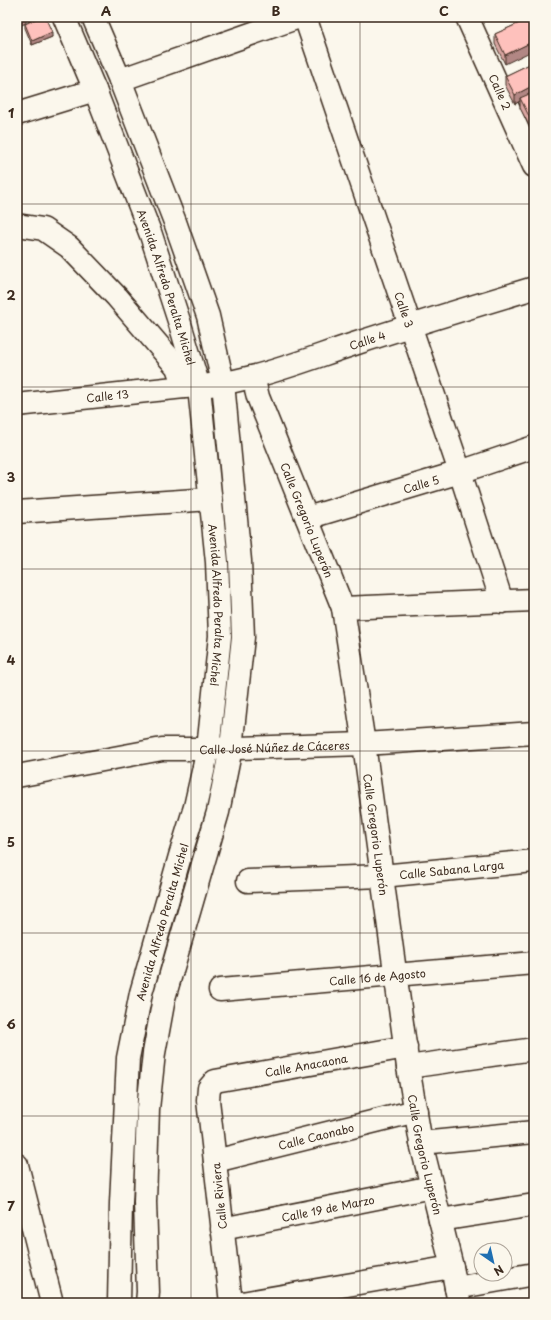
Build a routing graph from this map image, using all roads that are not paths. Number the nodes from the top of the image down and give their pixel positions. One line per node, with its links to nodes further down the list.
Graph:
1 (64, 17): 7 (street, Avenida Alfredo Peralta Michel)
2 (94, 17): 6 (street, Avenida Alfredo Peralta Michel)
3 (299, 17): 6 (street)
4 (305, 17): 12 (street, Calle 3)
5 (467, 17): 9 (street, Calle 2)
6 (120, 80): 14 (street, Avenida Alfredo Peralta Michel)
7 (95, 90): 8 (street); 15 (street, Avenida Alfredo Peralta Michel)
8 (17, 114)
9 (534, 166)
10 (17, 224): 15 (street)
11 (534, 288): 12 (street, Calle 4)
12 (410, 325): 13 (street, Calle 4); 18 (street, Calle 3)
13 (253, 377): 14 (street, Calle 4); 21 (street, Calle Gregorio Luperón)
14 (223, 383): 15 (street, Calle 4); 27 (street, Avenida Alfredo Peralta Michel)
15 (191, 387): 16 (street, Calle 13); 19 (street, Avenida Alfredo Peralta Michel)
16 (17, 405)
17 (534, 447): 18 (street, Calle 5)
18 (460, 472): 21 (street, Calle 5); 23 (street, Calle 3)
19 (211, 498): 20 (street); 28 (street, Avenida Alfredo Peralta Michel)
20 (17, 512)
21 (307, 518): 24 (street, Calle Gregorio Luperón)
22 (534, 600): 23 (street)
23 (502, 602): 24 (street)
24 (343, 608): 26 (street, Calle Gregorio Luperón)
25 (534, 733): 26 (street, Calle José Núñez de Cáceres)
26 (364, 744): 27 (street, Calle José Núñez de Cáceres); 31 (street, Calle Gregorio Luperón)
27 (231, 748): 28 (street, Calle José Núñez de Cáceres); 52 (street, Avenida Alfredo Peralta Michel)
28 (208, 749): 29 (street, Calle José Núñez de Cáceres); 51 (street, Avenida Alfredo Peralta Michel)
29 (17, 776)
30 (534, 861): 31 (street, Calle Sabana Larga)
31 (382, 876): 32 (street, Calle Sabana Larga); 34 (street, Calle Gregorio Luperón)
32 (248, 881)
33 (534, 963): 34 (street, Calle 16 de Agosto)
34 (396, 976): 35 (street, Calle 16 de Agosto); 37 (street, Calle Gregorio Luperón)
35 (220, 990)
36 (534, 1049): 37 (street, Calle Anacaona)
37 (407, 1057): 38 (street, Calle Anacaona); 39 (street, Calle Gregorio Luperón)
38 (209, 1088): 42 (street, Calle Riviera)
39 (416, 1111): 41 (street, Calle Gregorio Luperón); 42 (street, Calle Caonabo)
40 (534, 1132): 41 (street)
41 (422, 1143): 44 (street, Calle Gregorio Luperón)
42 (215, 1161): 47 (street, Calle Riviera)
43 (17, 1165): 50 (street)
44 (432, 1187): 46 (street, Calle Gregorio Luperón); 47 (street, Calle 19 de Marzo)
45 (534, 1205): 46 (street)
46 (440, 1220): 49 (street, Calle Gregorio Luperón)
47 (222, 1229): 53 (street, Calle Riviera)
48 (534, 1274): 49 (street)
49 (455, 1286): 54 (street)
50 (52, 1303)
51 (120, 1303)
52 (147, 1303)
53 (231, 1303)
54 (242, 1303)

